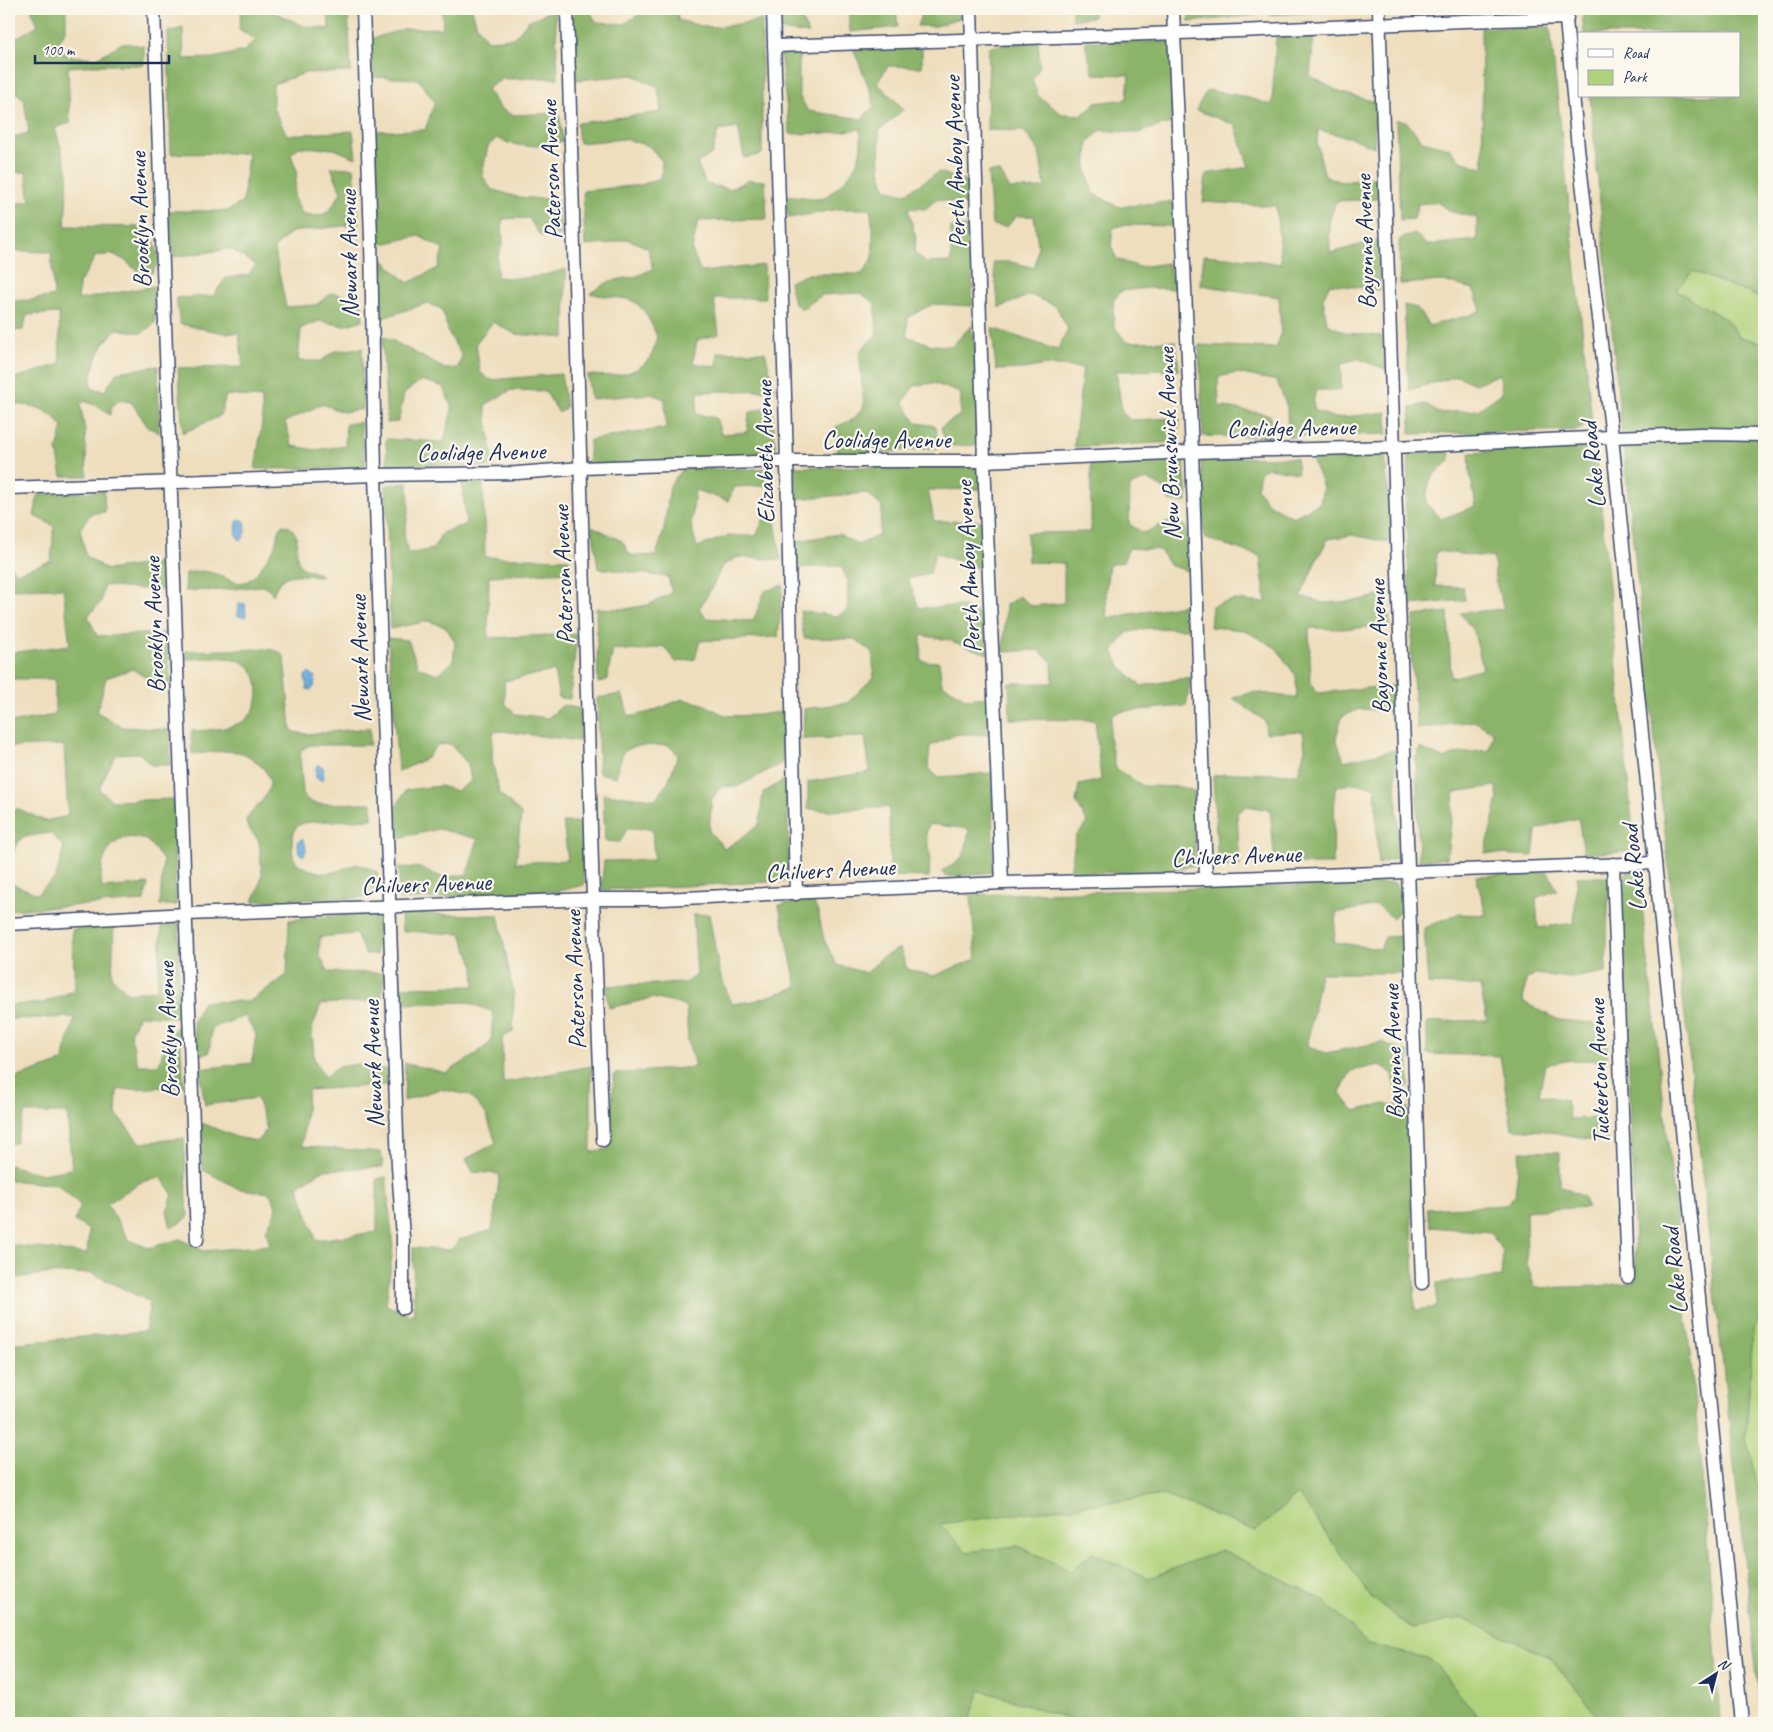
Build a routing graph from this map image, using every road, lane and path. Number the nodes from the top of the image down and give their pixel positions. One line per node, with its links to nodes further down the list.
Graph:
1 (154, 9): 21 (street, Brooklyn Avenue)
2 (363, 9): 20 (street, Newark Avenue)
3 (567, 9): 19 (street, Paterson Avenue)
4 (773, 9): 12 (street, Elizabeth Avenue)
5 (971, 9): 11 (street, Perth Amboy Avenue)
6 (1173, 9): 10 (street, New Brunswick Avenue)
7 (1379, 9): 9 (street, Bayonne Avenue)
8 (1566, 13): 9 (street); 14 (street, Lake Road)
9 (1379, 24): 10 (street); 15 (street, Bayonne Avenue)
10 (1173, 33): 11 (street); 16 (street, New Brunswick Avenue)
11 (973, 39): 12 (street); 18 (street, Perth Amboy Avenue)
12 (774, 46): 17 (street, Elizabeth Avenue)
13 (1764, 435): 14 (street, Coolidge Avenue)
14 (1612, 437): 15 (street, Coolidge Avenue); 23 (street, Lake Road)
15 (1393, 448): 16 (street, Coolidge Avenue); 25 (street, Bayonne Avenue)
16 (1192, 452): 18 (street, Coolidge Avenue); 26 (street, New Brunswick Avenue)
17 (787, 461): 18 (street, Coolidge Avenue); 19 (street, Coolidge Avenue); 28 (street, Elizabeth Avenue)
18 (984, 461): 27 (street, Perth Amboy Avenue)
19 (582, 468): 20 (street, Coolidge Avenue); 29 (street, Paterson Avenue)
20 (374, 475): 21 (street, Coolidge Avenue); 30 (street, Newark Avenue)
21 (170, 483): 22 (street, Coolidge Avenue); 31 (street, Brooklyn Avenue)
22 (9, 488)
23 (1654, 863): 24 (street, Chilvers Avenue); 38 (street, Lake Road)
24 (1613, 864): 25 (street, Chilvers Avenue); 35 (street, Tuckerton Avenue)
25 (1408, 872): 26 (street, Chilvers Avenue); 36 (street, Bayonne Avenue)
26 (1206, 878): 27 (street, Chilvers Avenue)
27 (1002, 883): 28 (street, Chilvers Avenue)
28 (796, 894): 29 (street, Chilvers Avenue)
29 (594, 899): 30 (street, Chilvers Avenue); 33 (street, Paterson Avenue)
30 (390, 907): 31 (street, Chilvers Avenue); 37 (street, Newark Avenue)
31 (186, 914): 32 (street, Chilvers Avenue); 34 (street, Brooklyn Avenue)
32 (9, 924)
33 (603, 1140)
34 (197, 1240)
35 (1628, 1277)
36 (1422, 1283)
37 (403, 1308)
38 (1742, 1723)

